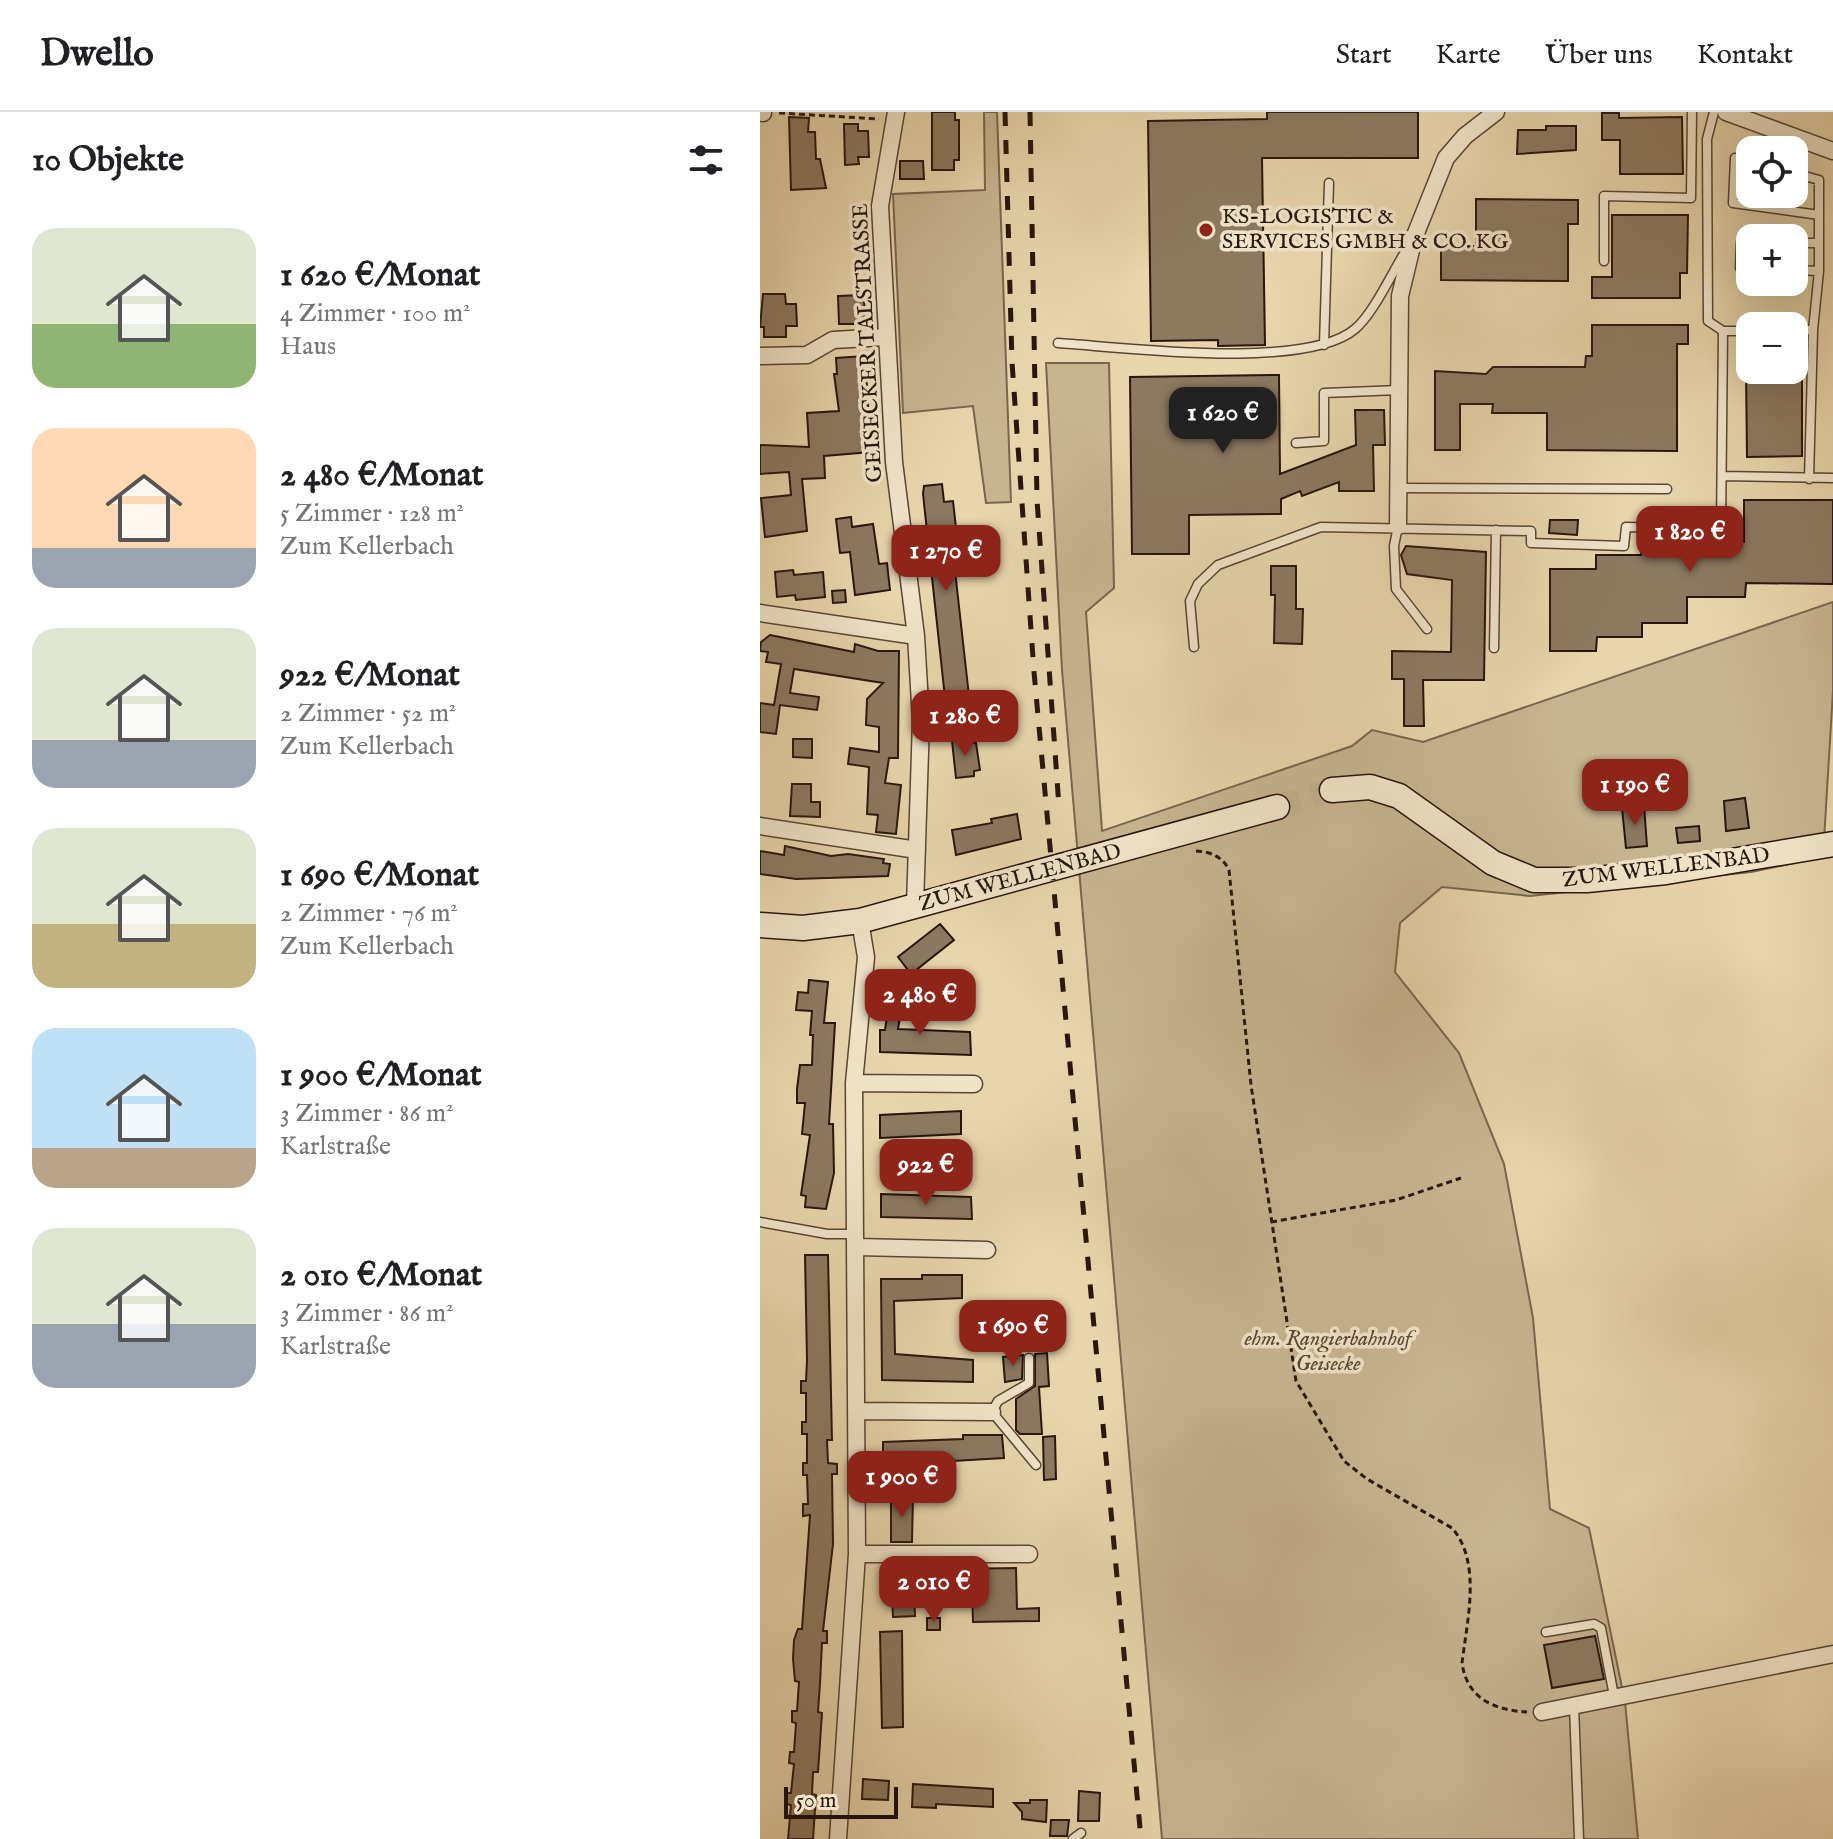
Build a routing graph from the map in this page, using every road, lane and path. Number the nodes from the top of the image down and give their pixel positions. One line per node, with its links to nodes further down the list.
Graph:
1 (763, 112): 6 (path)
2 (1496, 112): 14 (street)
3 (1692, 112): 17 (lane)
4 (1714, 112): 22 (lane)
5 (1726, 112): 7 (street)
6 (895, 116): 24 (street, GEISECKER TALSTRASSE)
7 (1833, 151)
8 (1736, 158): 11 (lane)
9 (1808, 177): 13 (lane)
10 (1329, 183): 26 (lane)
11 (1736, 203)
12 (1769, 208): 13 (lane)
13 (1819, 215): 16 (lane)
14 (1414, 238): 26 (lane); 28 (street)
15 (1808, 243): 16 (lane)
16 (1819, 243): 19 (lane)
17 (1604, 261)
18 (1808, 271): 19 (lane)
19 (1819, 271): 21 (lane)
20 (1808, 330): 21 (lane)
21 (1813, 330): 32 (lane)
22 (1723, 331): 23 (lane); 30 (lane)
23 (1736, 331)
24 (886, 337): 27 (street); 39 (street, GEISECKER TALSTRASSE)
25 (1058, 343): 26 (lane)
26 (1324, 345)
27 (760, 356)
28 (1399, 390): 29 (lane); 33 (street)
29 (1296, 443)
30 (1722, 476): 32 (lane); 36 (lane)
31 (1833, 478): 32 (lane)
32 (1809, 479)
33 (1399, 488): 34 (lane); 35 (street)
34 (1667, 489)
35 (1398, 526): 36 (lane); 38 (lane); 40 (lane)
36 (1496, 530): 41 (lane)
37 (760, 613): 39 (street)
38 (1427, 629)
39 (916, 636): 46 (street, GEISECKER TALSTRASSE)
40 (1194, 647)
41 (1494, 648)
42 (1332, 790): 45 (main road, ZUM WELLENBAD)
43 (1277, 807): 48 (main road, ZUM WELLENBAD)
44 (760, 826): 46 (street)
45 (1833, 844)
46 (917, 850): 48 (street, GEISECKER TALSTRASSE)
47 (1194, 850): 55 (path)
48 (915, 906): 49 (main road, ZUM WELLENBAD)
49 (860, 921): 50 (main road, ZUM WELLENBAD); 51 (street)
50 (760, 925)
51 (854, 1083): 52 (street); 56 (street)
52 (974, 1084)
53 (1461, 1178): 55 (path)
54 (760, 1222): 56 (lane)
55 (1270, 1222): 68 (path)
56 (857, 1240): 57 (street); 59 (street)
57 (987, 1250)
58 (1029, 1358): 60 (lane)
59 (858, 1411): 60 (street); 62 (street)
60 (992, 1412): 61 (lane)
61 (1036, 1465)
62 (857, 1554): 63 (street); 69 (street)
63 (1029, 1554)
64 (1546, 1632): 66 (lane)
65 (1833, 1654): 66 (street)
66 (1614, 1696): 67 (street)
67 (1574, 1706): 68 (street); 70 (lane)
68 (1542, 1712)
69 (838, 1839)
70 (1579, 1839)

